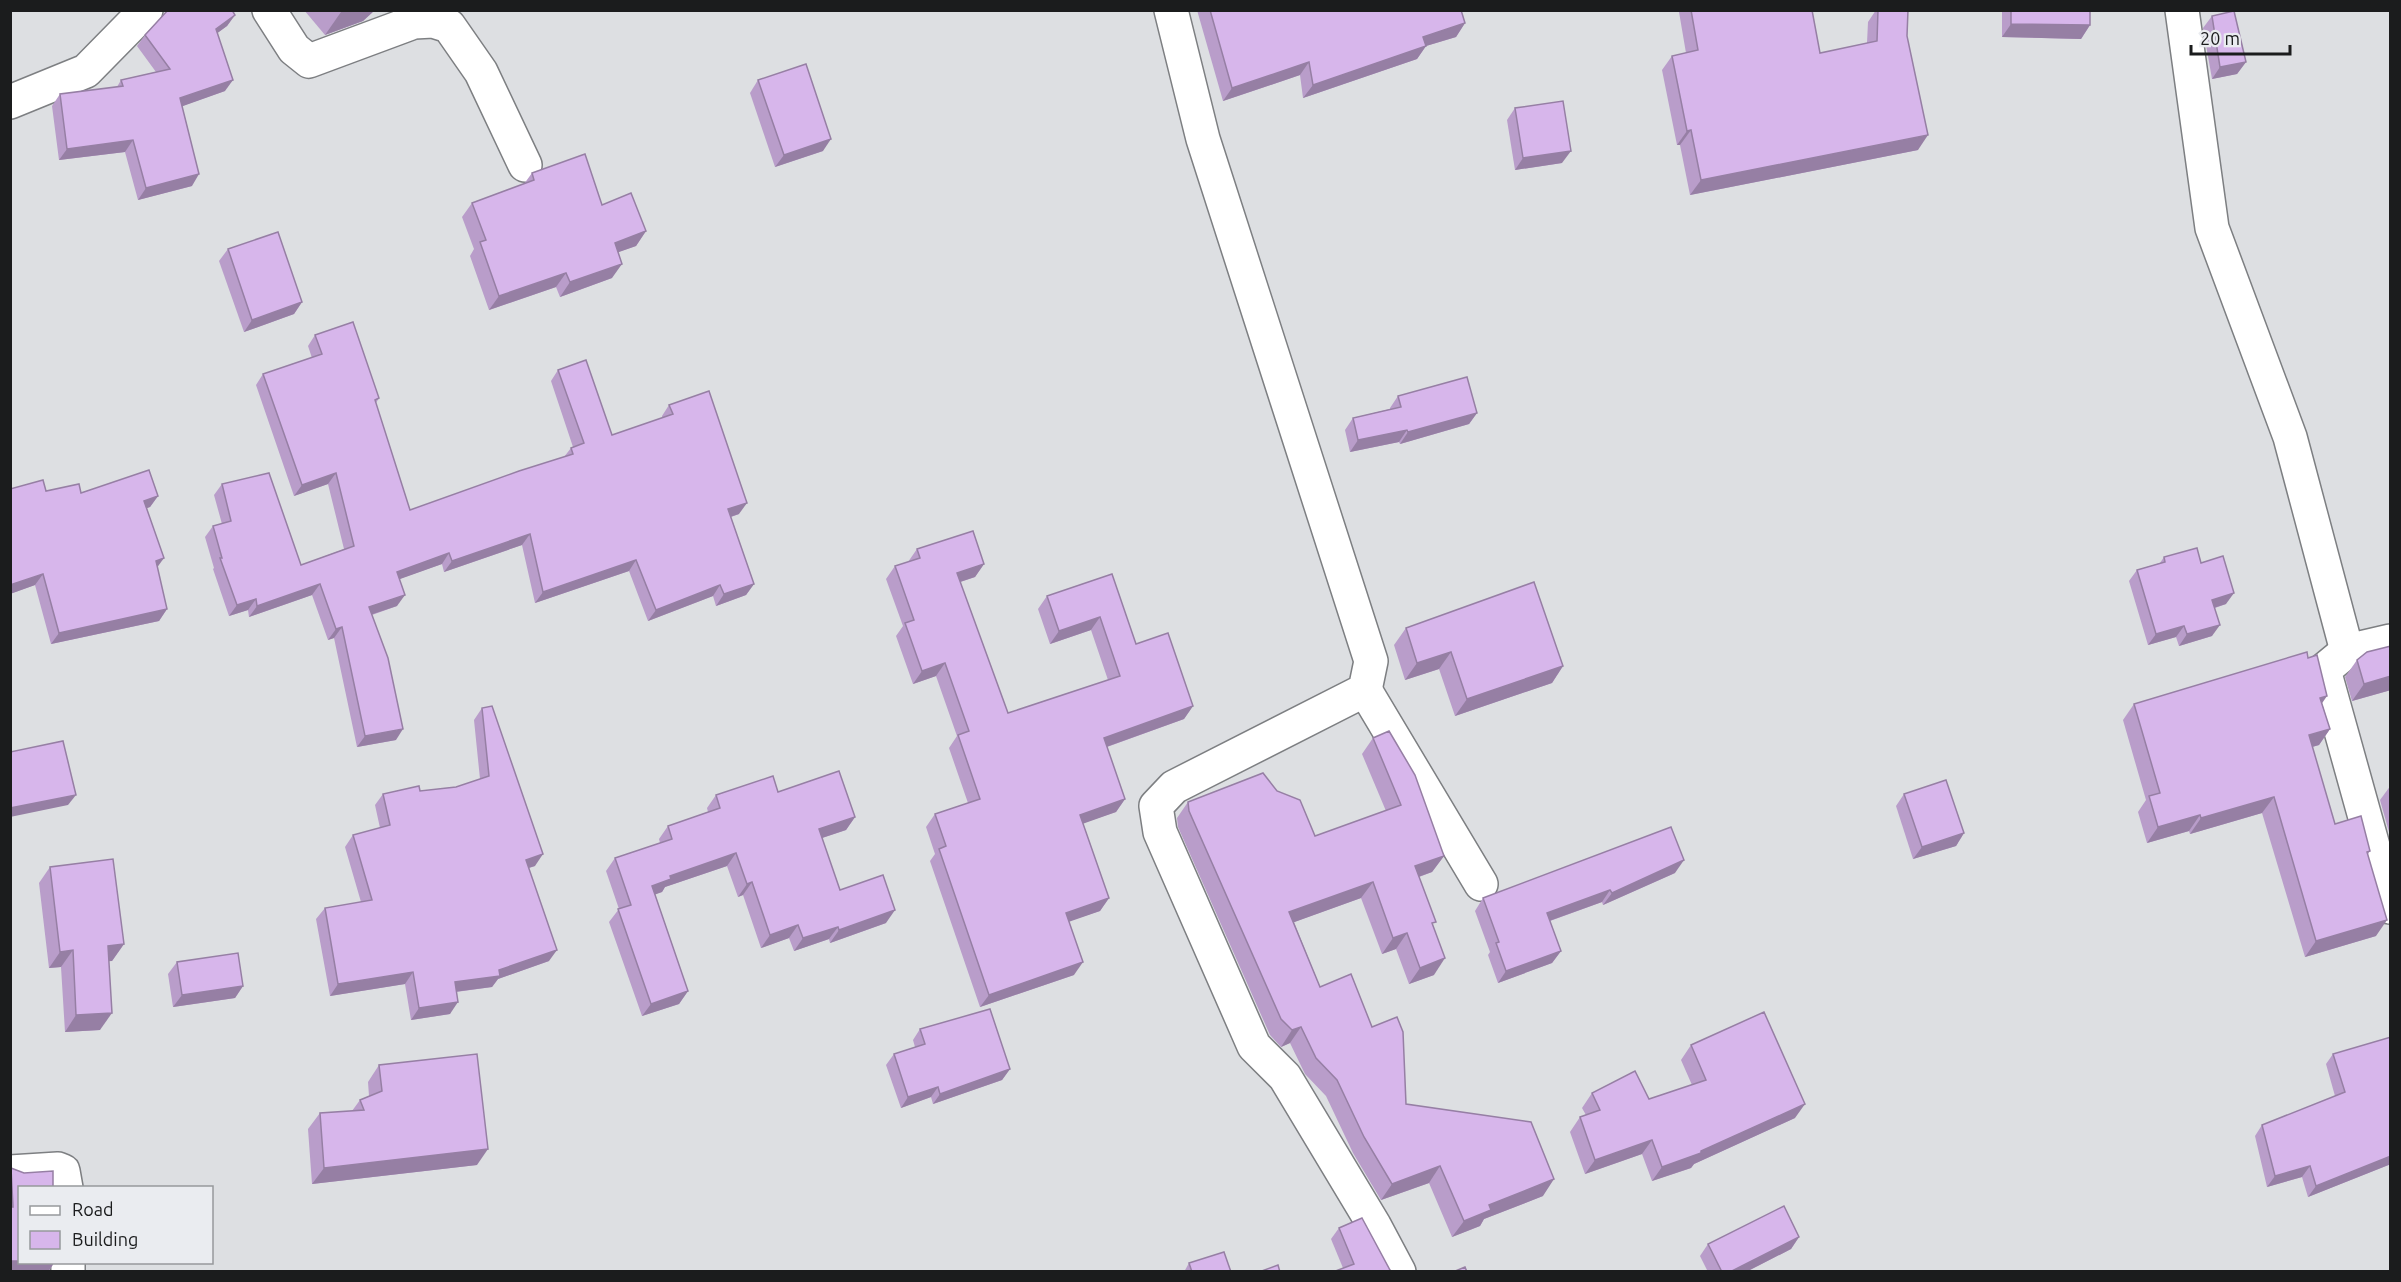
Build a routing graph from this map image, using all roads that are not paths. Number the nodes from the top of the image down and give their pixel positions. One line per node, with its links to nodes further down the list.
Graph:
1 (146, 10): 5 (street)
2 (269, 10): 6 (street)
3 (1171, 10): 9 (street)
4 (2182, 10): 8 (street)
5 (10, 102)
6 (525, 165)
7 (2391, 641): 8 (street)
8 (2347, 651): 11 (street)
9 (1365, 690): 10 (street); 14 (street)
10 (1481, 884)
11 (2391, 907)
12 (10, 1172): 13 (street)
13 (66, 1186)
14 (1399, 1272)

